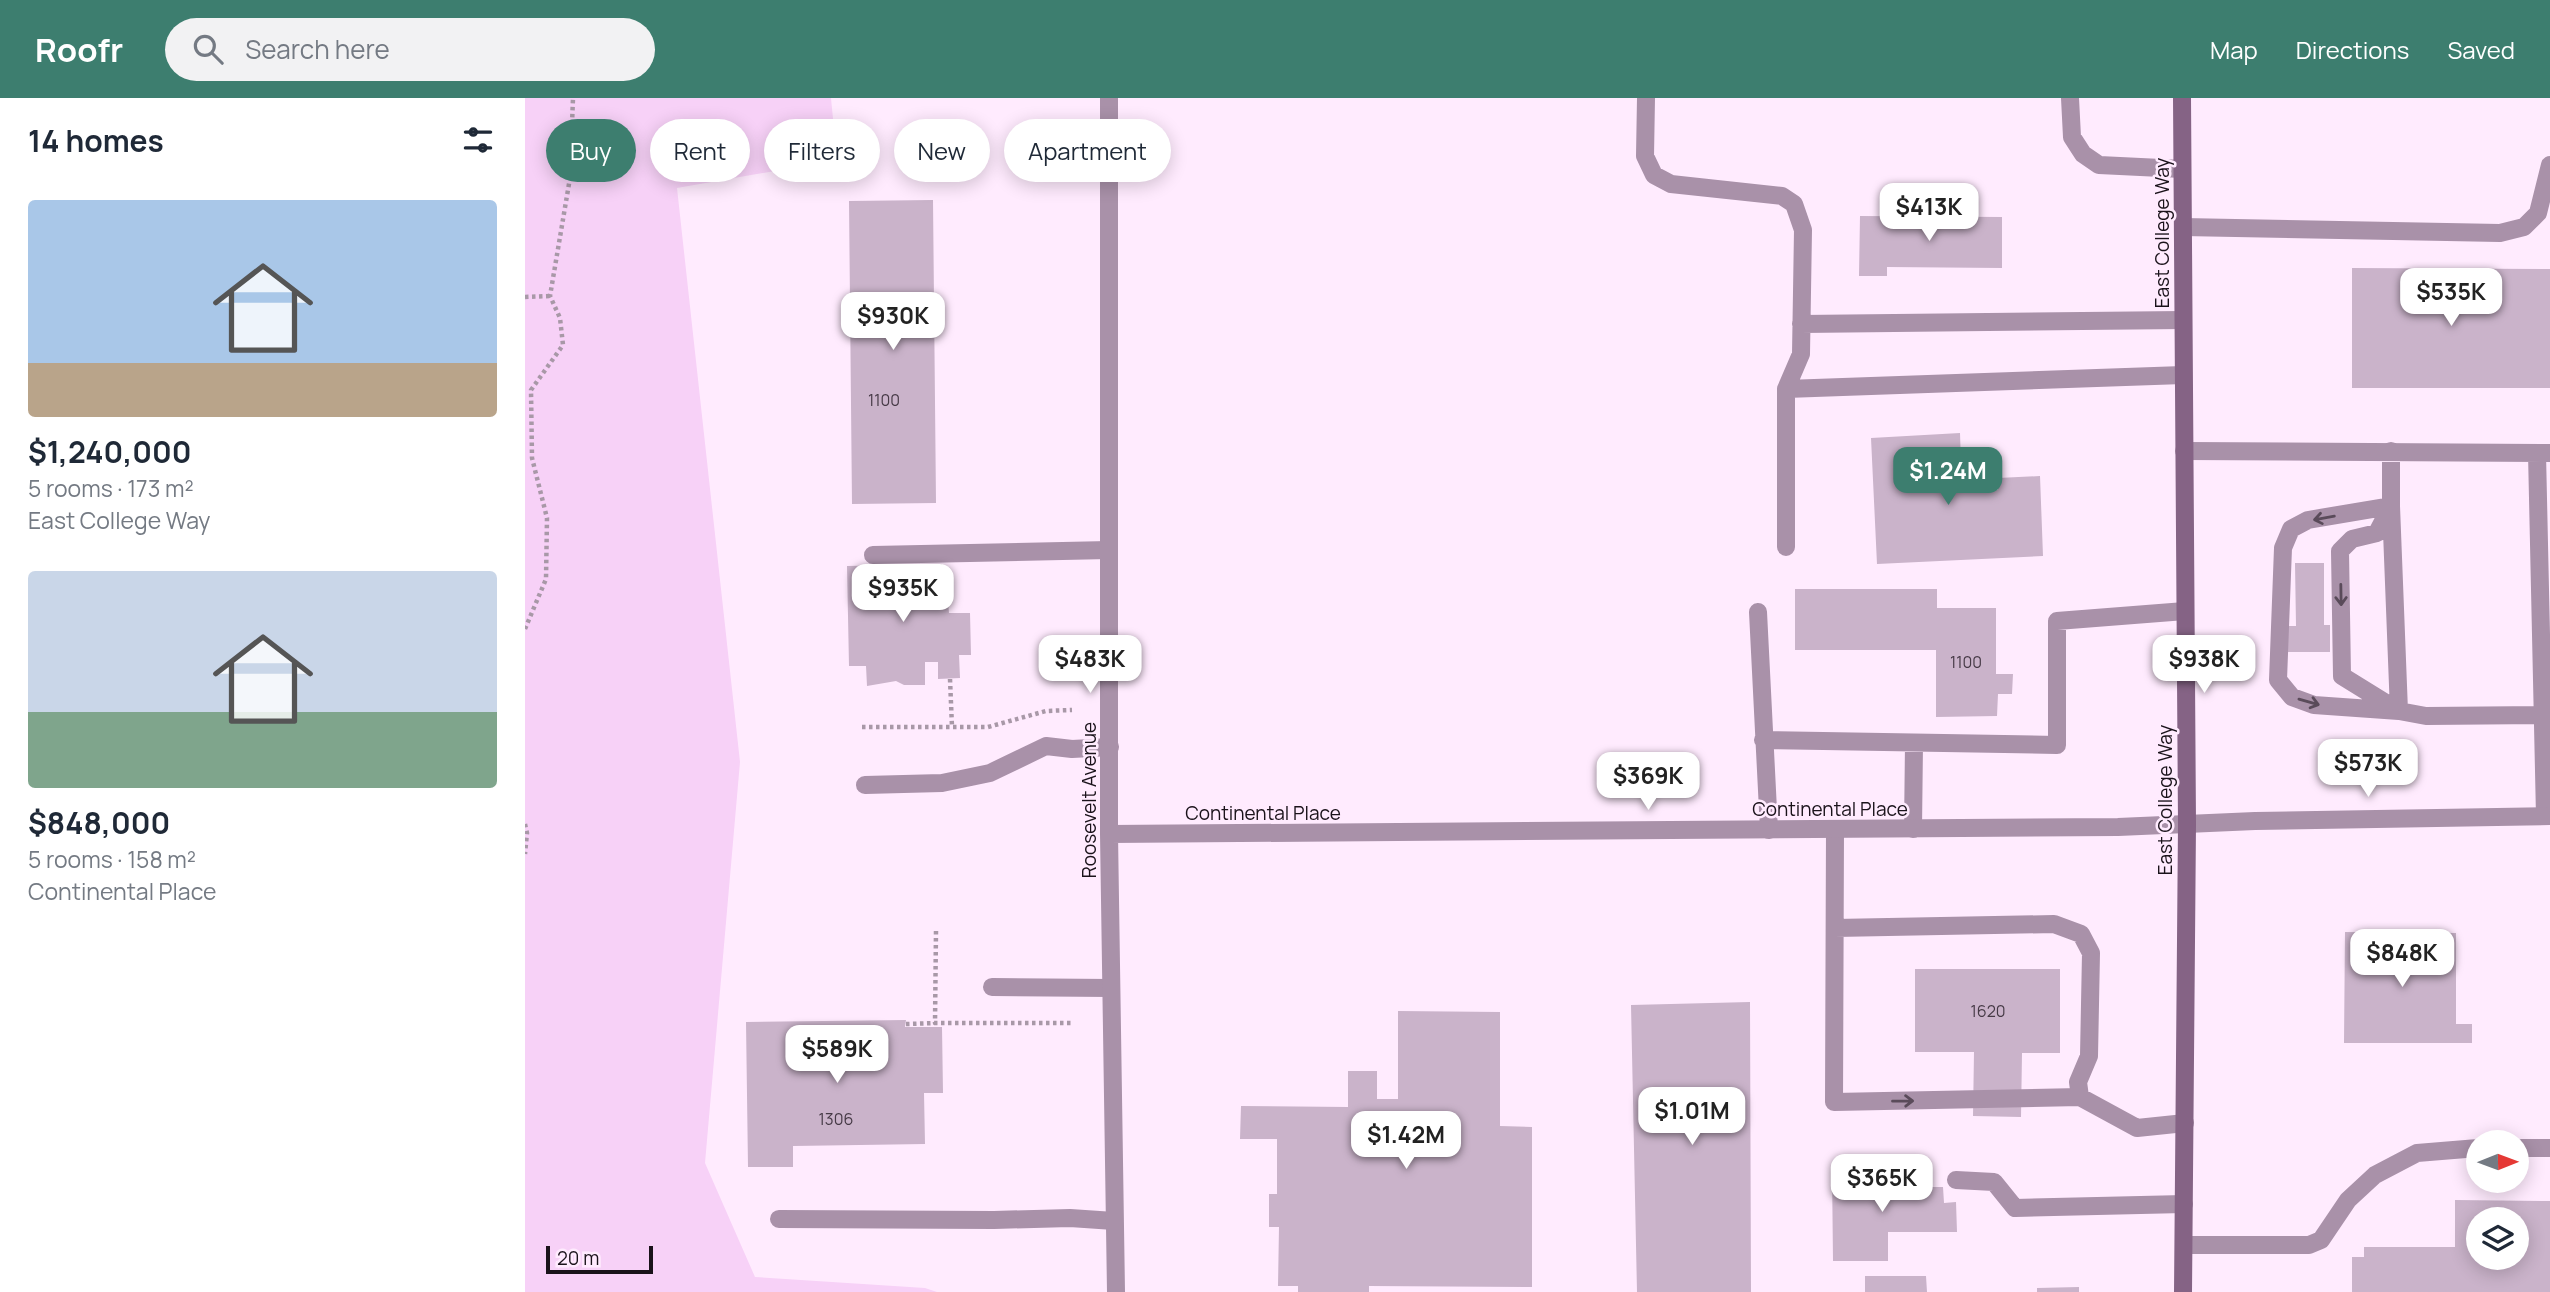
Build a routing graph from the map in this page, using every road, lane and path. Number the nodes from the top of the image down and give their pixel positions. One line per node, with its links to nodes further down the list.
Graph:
1 (573, 98): 9 (path)
2 (1109, 98): 22 (street, Roosevelt Avenue)
3 (1646, 98): 12 (street)
4 (2070, 98): 7 (street)
5 (2182, 98): 7 (main road, East College Way)
6 (2550, 165): 8 (street)
7 (2182, 169): 8 (main road, East College Way)
8 (2183, 227): 11 (main road, East College Way)
9 (550, 296): 10 (path); 16 (path)
10 (525, 297)
11 (2183, 320): 12 (street); 13 (main road, East College Way)
12 (1801, 324): 15 (street)
13 (2183, 375): 15 (street); 17 (main road, East College Way)
14 (525, 384): 16 (path)
15 (1786, 389): 21 (street)
16 (531, 390): 26 (path)
17 (2184, 451): 18 (street); 24 (main road, East College Way)
18 (2391, 452): 19 (street); 20 (street)
19 (2543, 453): 30 (street)
20 (2391, 506): 29 (street); 29 (street, one-way to 29); 29 (street, one-way to 29)
21 (1786, 547)
22 (1109, 550): 23 (street); 35 (street, Roosevelt Avenue)
23 (873, 555)
24 (2185, 611): 34 (street); 39 (main road, East College Way)
25 (1758, 612): 33 (street)
26 (525, 629)
27 (950, 679): 32 (path)
28 (1072, 710): 32 (path)
29 (2399, 711): 30 (street)
30 (2547, 715): 37 (street)
31 (862, 727): 32 (path)
32 (952, 727)
33 (1763, 740): 34 (street); 41 (street)
34 (1914, 744): 40 (street)
35 (1109, 747): 36 (street); 43 (street, Roosevelt Avenue)
36 (865, 785)
37 (2548, 816): 39 (street, Continental Place)
38 (525, 824): 44 (path)
39 (2187, 824): 40 (street, Continental Place); 51 (main road, East College Way)
40 (1913, 829): 42 (street, Continental Place)
41 (1769, 830): 42 (street, Continental Place); 43 (street, Continental Place)
42 (1835, 830): 45 (street)
43 (1109, 835): 47 (street, Roosevelt Avenue)
44 (525, 855)
45 (1835, 928): 50 (street); 50 (street, one-way to 50)
46 (992, 987): 47 (street)
47 (1111, 988): 58 (street, Roosevelt Avenue)
48 (935, 1023): 49 (path)
49 (906, 1024)
50 (2080, 1097): 51 (street)
51 (2185, 1124): 56 (main road, East College Way)
52 (2529, 1147): 53 (street)
53 (2550, 1147)
54 (2466, 1149): 59 (street)
55 (1956, 1180): 56 (street)
56 (2184, 1204): 59 (main road, East College Way)
57 (779, 1219): 58 (street)
58 (1114, 1221): 60 (street, Roosevelt Avenue)
59 (2184, 1245): 61 (main road, East College Way)
60 (1115, 1292)
61 (2183, 1292)

